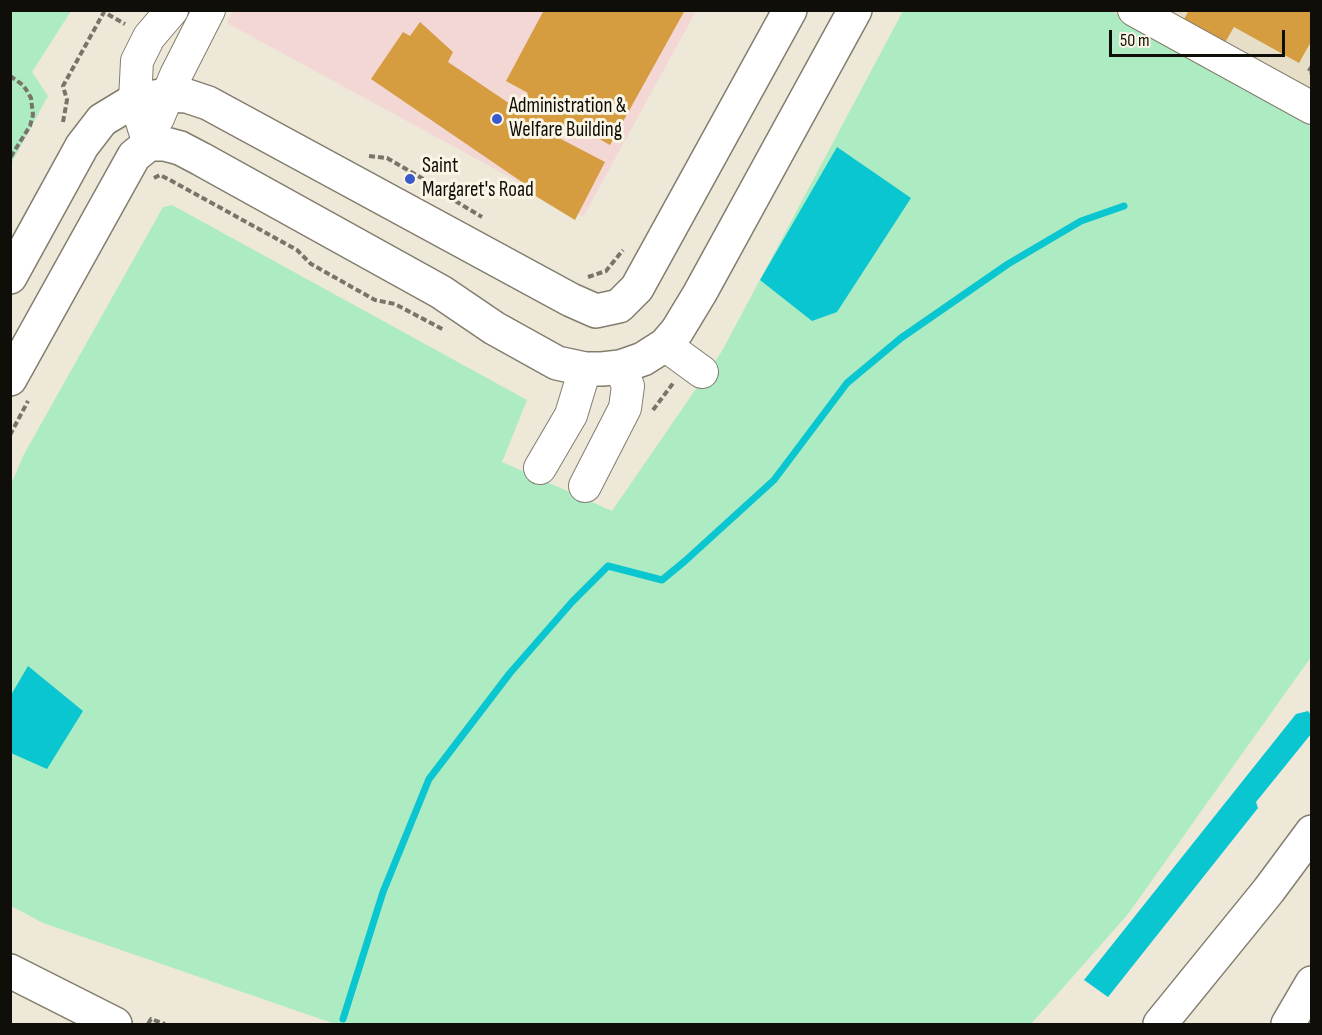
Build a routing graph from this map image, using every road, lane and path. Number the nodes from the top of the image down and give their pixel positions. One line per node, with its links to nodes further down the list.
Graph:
1 (172, 10): 11 (lane)
2 (209, 10): 10 (lane)
3 (790, 10): 10 (main road)
4 (855, 10): 23 (main road)
5 (1134, 10): 12 (lane)
6 (130, 26): 13 (path)
7 (1311, 66): 8 (path)
8 (1311, 73)
9 (10, 76): 16 (path)
10 (167, 95): 11 (main road); 14 (lane)
11 (135, 100): 14 (lane); 22 (main road)
12 (1311, 108)
13 (61, 124)
14 (149, 144): 25 (main road); 27 (main road)
15 (360, 151): 19 (path)
16 (10, 158)
17 (150, 180): 18 (path)
18 (183, 187)
19 (489, 222)
20 (628, 241): 21 (path)
21 (578, 272)
22 (10, 278)
23 (664, 345): 24 (main road); 26 (lane)
24 (620, 367): 25 (main road); 29 (lane)
25 (585, 369): 28 (lane)
26 (702, 372)
27 (10, 379)
28 (540, 468)
29 (585, 486)
30 (1311, 832): 31 (main road)
31 (1269, 890): 37 (main road); 38 (main road)
32 (10, 971): 34 (main road)
33 (1311, 983): 39 (main road)
34 (115, 1024)
35 (148, 1024): 36 (path)
36 (165, 1024)
37 (1141, 1024)
38 (1160, 1024)
39 (1288, 1024)

